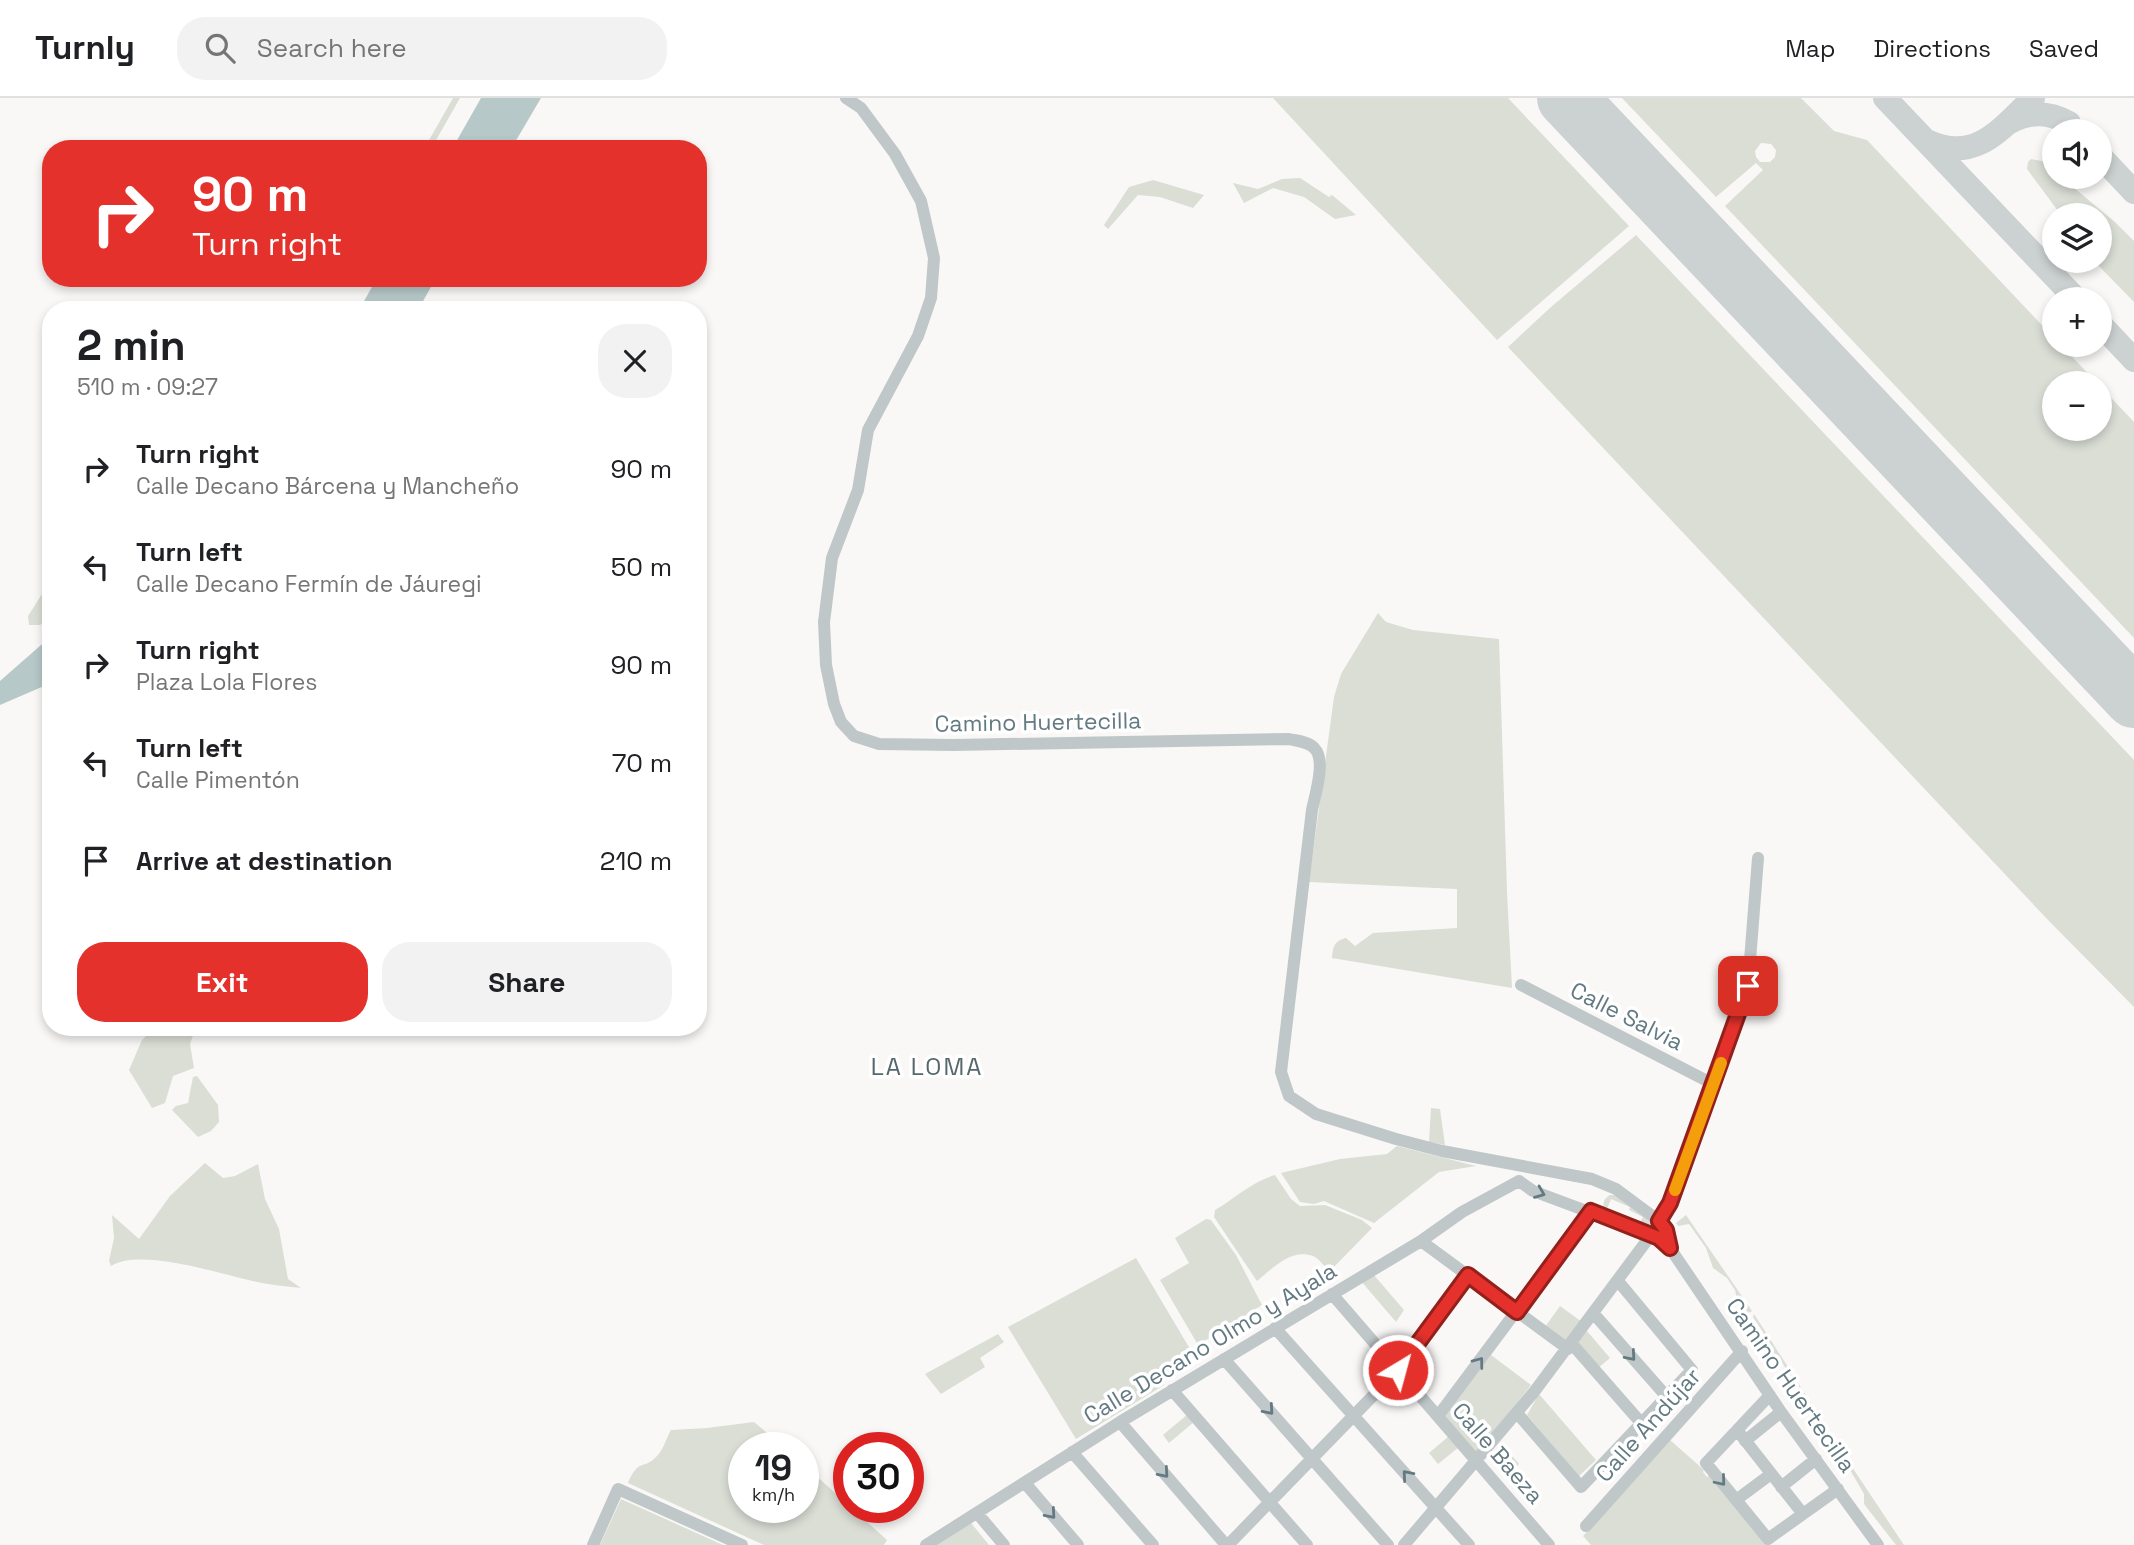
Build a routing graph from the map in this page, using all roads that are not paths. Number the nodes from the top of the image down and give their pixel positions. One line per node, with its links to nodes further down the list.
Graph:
1 (846, 98): 5 (street, Camino Huertecilla)
2 (1758, 858): 4 (street)
3 (1521, 985): 4 (street, Calle Salvia)
4 (1713, 1084): 8 (street)
5 (1523, 1166): 6 (street); 8 (street)
6 (1519, 1181): 7 (street, one-way to 7); 10 (street, Calle Decano Olmo y Ayala)
7 (1591, 1211): 9 (street); 15 (street)
8 (1659, 1221): 11 (street)
9 (1651, 1235): 11 (street); 13 (street)
10 (1421, 1241): 12 (street); 14 (street, Calle Decano Olmo y Ayala)
11 (1670, 1248): 19 (street, Camino Huertecilla)
12 (1468, 1275): 15 (street); 21 (street)
13 (1618, 1281): 16 (street); 24 (street)
14 (1332, 1294): 17 (street, Calle Decano Olmo y Ayala); 21 (street, Calle Baeza)
15 (1517, 1312): 18 (street); 28 (street, one-way to 15)
16 (1594, 1314): 18 (street); 24 (street, one-way to 24)
17 (1275, 1328): 20 (street, Calle Decano Olmo y Ayala); 27 (street)
18 (1570, 1346): 26 (street); 30 (street)
19 (1742, 1352): 23 (street, Camino Huertecilla); 45 (street, Calle Andújar)
20 (1224, 1359): 22 (street, Calle Decano Olmo y Ayala); 33 (street, one-way to 33)
21 (1398, 1370): 27 (street); 28 (street, Calle Baeza)
22 (1172, 1390): 29 (street, Calle Decano Olmo y Ayala); 41 (street)
23 (1770, 1395): 25 (street, Camino Huertecilla); 31 (street)
24 (1667, 1397): 30 (street)
25 (1781, 1412): 31 (street); 34 (street, Camino Huertecilla)
26 (1517, 1413): 30 (street); 35 (street)
27 (1355, 1416): 33 (street); 42 (street, one-way to 27)
28 (1438, 1416): 35 (street, Calle Baeza)
29 (1120, 1422): 32 (street, Calle Decano Olmo y Ayala); 52 (street, one-way to 52)
30 (1642, 1424)
31 (1741, 1436): 36 (street); 40 (street, one-way to 40)
32 (1072, 1452): 37 (street, Calle Decano Olmo y Ayala); 51 (street)
33 (1312, 1459): 41 (street); 54 (street)
34 (1816, 1459): 38 (street); 39 (street, Camino Huertecilla)
35 (1477, 1461): 42 (street); 57 (street, Calle Baeza)
36 (1771, 1474): 38 (street); 40 (street)
37 (1024, 1483): 43 (street, Calle Decano Olmo y Ayala); 50 (street, one-way to 50)
38 (1781, 1487): 44 (street)
39 (1838, 1489): 44 (street); 58 (street, Camino Huertecilla)
40 (1736, 1500): 44 (street)
41 (1270, 1502): 52 (street); 53 (street)
42 (1436, 1508): 55 (street); 56 (street)
43 (976, 1513): 48 (street, Calle Decano Olmo y Ayala); 49 (street)
44 (1803, 1514)
45 (1586, 1526)
46 (737, 1544): 47 (street)
47 (593, 1545)
48 (926, 1545)
49 (1004, 1545)
50 (1078, 1545)
51 (1153, 1545)
52 (1227, 1545)
53 (1307, 1545)
54 (1388, 1545)
55 (1404, 1545)
56 (1469, 1545)
57 (1549, 1545)
58 (1878, 1545)

